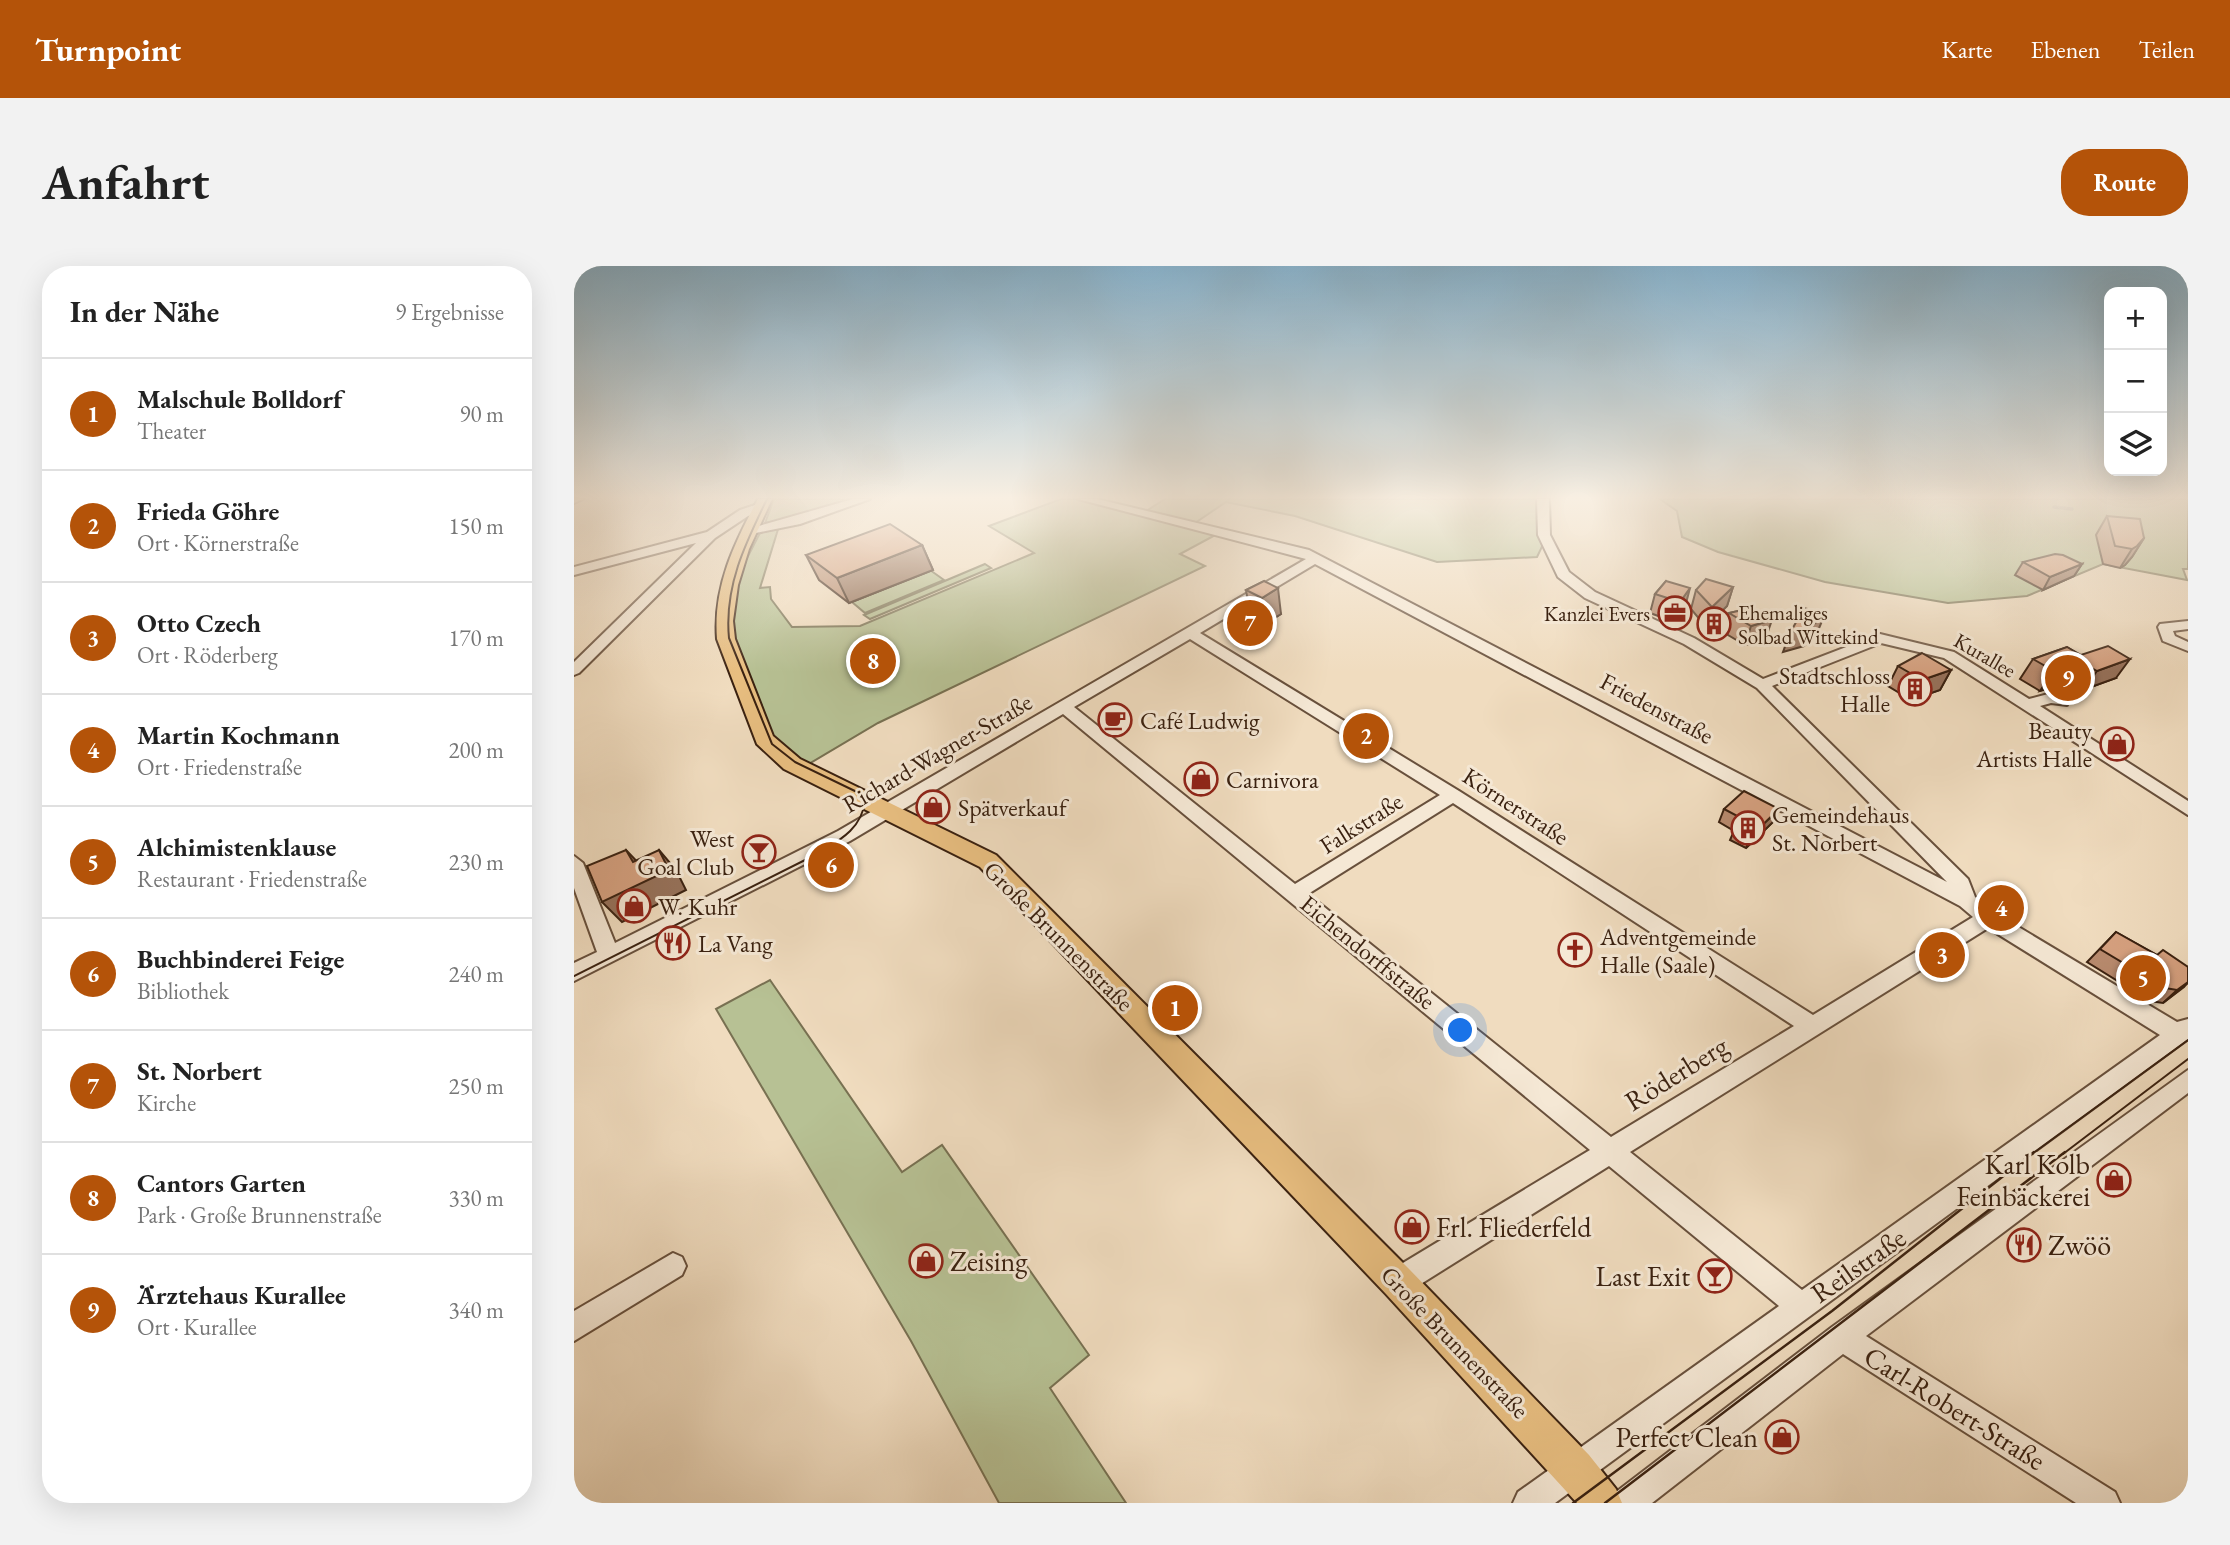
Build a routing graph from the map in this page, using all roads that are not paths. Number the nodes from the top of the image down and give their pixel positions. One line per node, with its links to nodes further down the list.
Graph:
1 (628, 557): 7 (street)
2 (689, 557): 11 (street)
3 (740, 557): 18 (main road, Große Brunnenstraße)
4 (1309, 557): 6 (street, Friedenstraße)
5 (1555, 557): 12 (street)
6 (1315, 559): 9 (street, Richard-Wagner-Straße); 21 (street, Friedenstraße)
7 (574, 571)
8 (2188, 625): 10 (street)
9 (1191, 633): 15 (street, Richard-Wagner-Straße); 16 (street, Körnerstraße)
10 (2188, 648)
11 (574, 670)
12 (1762, 685): 14 (street, Kurallee); 21 (street)
13 (2061, 702): 14 (street, Kurallee)
14 (2026, 705): 17 (street, Kurallee)
15 (1064, 707): 18 (street, Richard-Wagner-Straße); 20 (street, Eichendorffstraße)
16 (1453, 795): 20 (street, Falkstraße); 25 (street, Körnerstraße)
17 (2188, 809)
18 (885, 810): 23 (street, Richard-Wagner-Straße); 30 (main road, Große Brunnenstraße)
19 (574, 863): 23 (street)
20 (1295, 893): 28 (street, Eichendorffstraße)
21 (1967, 901): 22 (street, Friedenstraße)
22 (1988, 918): 25 (street, Röderberg); 26 (street, Friedenstraße)
23 (609, 955): 24 (street, Richard-Wagner-Straße)
24 (574, 973)
25 (1811, 1025): 28 (street, Röderberg)
26 (2182, 1030): 31 (street, Reilstraße)
27 (2188, 1080): 33 (street, Reilstraße)
28 (1608, 1150): 30 (street, Röderberg); 31 (street, Eichendorffstraße)
29 (673, 1266): 32 (street)
30 (1398, 1282): 34 (main road, Große Brunnenstraße)
31 (1800, 1306): 34 (street, Reilstraße)
32 (574, 1327)
33 (1842, 1337): 37 (street, Reilstraße); 38 (street, Carl-Robert-Straße)
34 (1575, 1469): 35 (street, Reilstraße); 36 (main road, Große Brunnenstraße)
35 (1529, 1503)
36 (1602, 1503)
37 (1627, 1503)
38 (2104, 1503)

